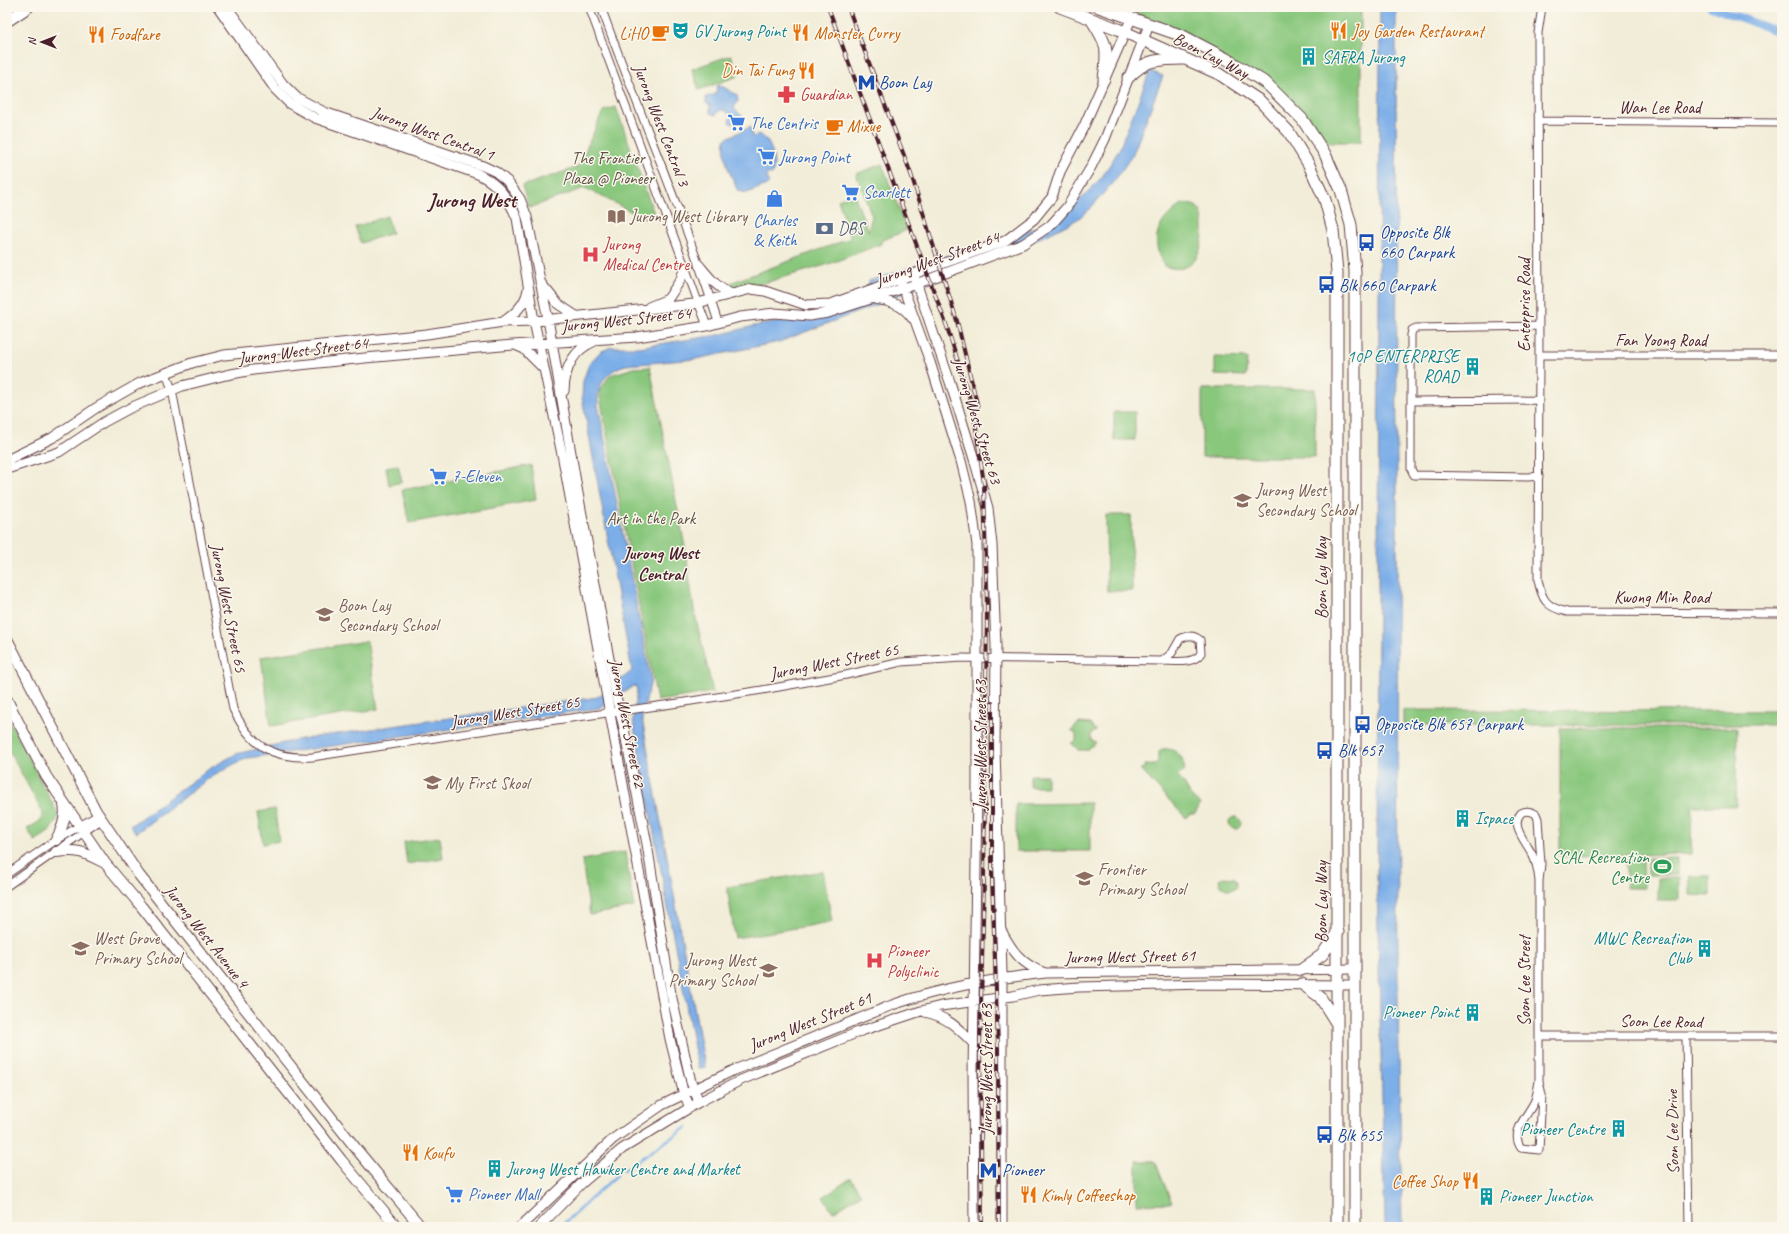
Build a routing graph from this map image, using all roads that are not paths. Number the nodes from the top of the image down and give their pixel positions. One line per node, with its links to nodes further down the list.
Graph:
1 (28, 7): 11 (main road)
2 (218, 7): 24 (street, Jurong West Central 1)
3 (227, 7): 23 (street, Jurong West Central 1)
4 (590, 7): 21 (street, Jurong West Central 3)
5 (601, 7): 20 (street, Jurong West Central 3)
6 (1060, 7): 9 (main road, Boon Lay Way)
7 (1099, 7): 10 (main road, Boon Lay Way)
8 (1542, 7): 18 (street, Enterprise Road)
9 (1091, 19): 13 (main road, Boon Lay Way); 17 (main road)
10 (1131, 19): 12 (main road, Boon Lay Way); 13 (street, Jurong West Street 64)
11 (7, 21)
12 (1149, 25): 14 (street, Jurong West Street 64); 75 (main road, Boon Lay Way)
13 (1124, 33): 14 (main road, Boon Lay Way); 17 (street, Jurong West Street 64)
14 (1143, 41): 15 (main road, Boon Lay Way); 16 (street, Jurong West Street 64)
15 (1183, 58): 16 (main road); 73 (main road, Boon Lay Way)
16 (1128, 78): 22 (street, Jurong West Street 64)
17 (1104, 79): 22 (street, Jurong West Street 64)
18 (1539, 121): 19 (street, Wan Lee Road); 37 (street, Enterprise Road)
19 (1782, 123)
20 (699, 265): 26 (street); 28 (street, Jurong West Central 3)
21 (685, 266): 29 (street, Jurong West Central 3); 30 (street)
22 (915, 279): 25 (street, Jurong West Street 64); 58 (street, Jurong West Street 63)
23 (539, 280): 31 (street); 32 (street, Jurong West Central 1)
24 (529, 284): 33 (street, Jurong West Central 1); 34 (street)
25 (902, 284): 26 (street, Jurong West Street 64); 27 (street, Jurong West Street 64); 38 (street, Jurong West Street 63)
26 (732, 294): 28 (street, Jurong West Street 64)
27 (872, 299): 35 (street, Jurong West Street 64); 38 (street)
28 (711, 300): 29 (street, Jurong West Street 64); 35 (street, Jurong West Central 3)
29 (698, 303): 30 (street, Jurong West Street 64); 36 (street, Jurong West Central 3)
30 (642, 310): 31 (street, Jurong West Street 64)
31 (576, 316): 32 (street, Jurong West Street 64)
32 (548, 319): 33 (street, Jurong West Street 64); 40 (street, Jurong West Central 1)
33 (534, 321): 34 (street, Jurong West Street 64); 41 (street, Jurong West Central 1)
34 (503, 322): 45 (street, Jurong West Street 64)
35 (718, 322): 36 (street, Jurong West Street 64)
36 (707, 326): 39 (street, Jurong West Street 64)
37 (1539, 326): 43 (street, Enterprise Road); 50 (street)
38 (918, 328): 57 (street, Jurong West Street 63)
39 (601, 338): 40 (street, Jurong West Street 64); 48 (street)
40 (551, 342): 41 (street, Jurong West Street 64); 48 (street, Jurong West Street 62)
41 (538, 343): 42 (street, Jurong West Street 64); 46 (street, Jurong West Street 62)
42 (513, 344): 46 (street); 47 (street, Jurong West Street 64)
43 (1539, 354): 44 (street, Fan Yoong Road); 49 (street, Enterprise Road)
44 (1782, 355)
45 (166, 373): 47 (street, Jurong West Street 65); 51 (street, Jurong West Street 64)
46 (546, 375): 62 (street, Jurong West Street 62)
47 (172, 390): 52 (street, Jurong West Street 64); 62 (street, Jurong West Street 65)
48 (563, 400): 61 (street, Jurong West Street 62)
49 (1539, 400): 50 (street); 53 (street, Enterprise Road)
50 (1411, 402): 53 (street)
51 (7, 460)
52 (7, 469)
53 (1539, 476): 54 (street, Enterprise Road)
54 (1545, 601): 55 (street, Kwong Min Road)
55 (1782, 613)
56 (7, 639): 64 (main road, Jurong West Avenue 4)
57 (977, 658): 58 (street, Jurong West Street 65); 61 (street, Jurong West Street 65); 79 (street, Jurong West Street 63)
58 (996, 658): 59 (street, Jurong West Street 65); 72 (street, Jurong West Street 63)
59 (1162, 661): 59 (street, Jurong West Street 65)
60 (7, 700): 63 (main road, Jurong West Avenue 4)
61 (620, 711): 62 (street, Jurong West Street 65); 92 (street, Jurong West Street 62)
62 (609, 713): 93 (street, Jurong West Street 62)
63 (63, 803): 65 (main road, Jurong West Avenue 4); 66 (main road)
64 (100, 817): 65 (street); 98 (main road, Jurong West Avenue 4)
65 (82, 829): 66 (street); 67 (street); 68 (main road, Jurong West Avenue 4)
66 (56, 840): 69 (street)
67 (56, 852): 68 (main road); 71 (street)
68 (105, 863): 97 (main road, Jurong West Avenue 4)
69 (7, 874)
70 (1539, 881): 70 (street, Soon Lee Street); 87 (street, Soon Lee Street)
71 (7, 886)
72 (1000, 929): 77 (street); 78 (street, Jurong West Street 63)
73 (1338, 931): 74 (main road, Boon Lay Way); 76 (main road)
74 (1338, 969): 75 (street, Jurong West Street 61); 76 (street, Jurong West Street 61); 81 (main road, Boon Lay Way)
75 (1354, 969): 82 (main road, Boon Lay Way)
76 (1301, 970): 77 (street, Jurong West Street 61)
77 (1046, 973): 78 (street, Jurong West Street 61)
78 (1001, 977): 79 (street, Jurong West Street 61); 83 (street, Jurong West Street 63)
79 (975, 982): 84 (street, Jurong West Street 63); 92 (street, Jurong West Street 61)
80 (1302, 984): 81 (street, Jurong West Street 61); 83 (street, Jurong West Street 61); 86 (main road)
81 (1338, 985): 82 (street, Jurong West Street 61); 86 (main road, Boon Lay Way)
82 (1355, 985): 96 (main road, Boon Lay Way)
83 (1001, 996): 84 (street, Jurong West Street 61); 102 (street, Jurong West Street 63)
84 (975, 1001): 85 (street, Jurong West Street 61); 90 (street, Jurong West Street 63)
85 (921, 1011): 90 (street); 94 (street, Jurong West Street 61)
86 (1338, 1024): 103 (main road, Boon Lay Way)
87 (1540, 1036): 89 (street, Soon Lee Road); 91 (street, Soon Lee Street)
88 (1782, 1036): 89 (street, Soon Lee Road)
89 (1686, 1037): 104 (street, Soon Lee Drive)
90 (974, 1044): 101 (street, Jurong West Street 63)
91 (1539, 1081): 91 (street, Soon Lee Street)
92 (693, 1089): 93 (street, Jurong West Street 61); 94 (street, Jurong West Street 62)
93 (684, 1094): 95 (street, Jurong West Street 62); 99 (street, Jurong West Street 61)
94 (699, 1102): 95 (street, Jurong West Street 61)
95 (690, 1108): 100 (street, Jurong West Street 61)
96 (1356, 1225)
97 (396, 1227)
98 (421, 1227)
99 (520, 1227)
100 (539, 1227)
101 (974, 1227)
102 (1002, 1227)
103 (1337, 1227)
104 (1689, 1227)

